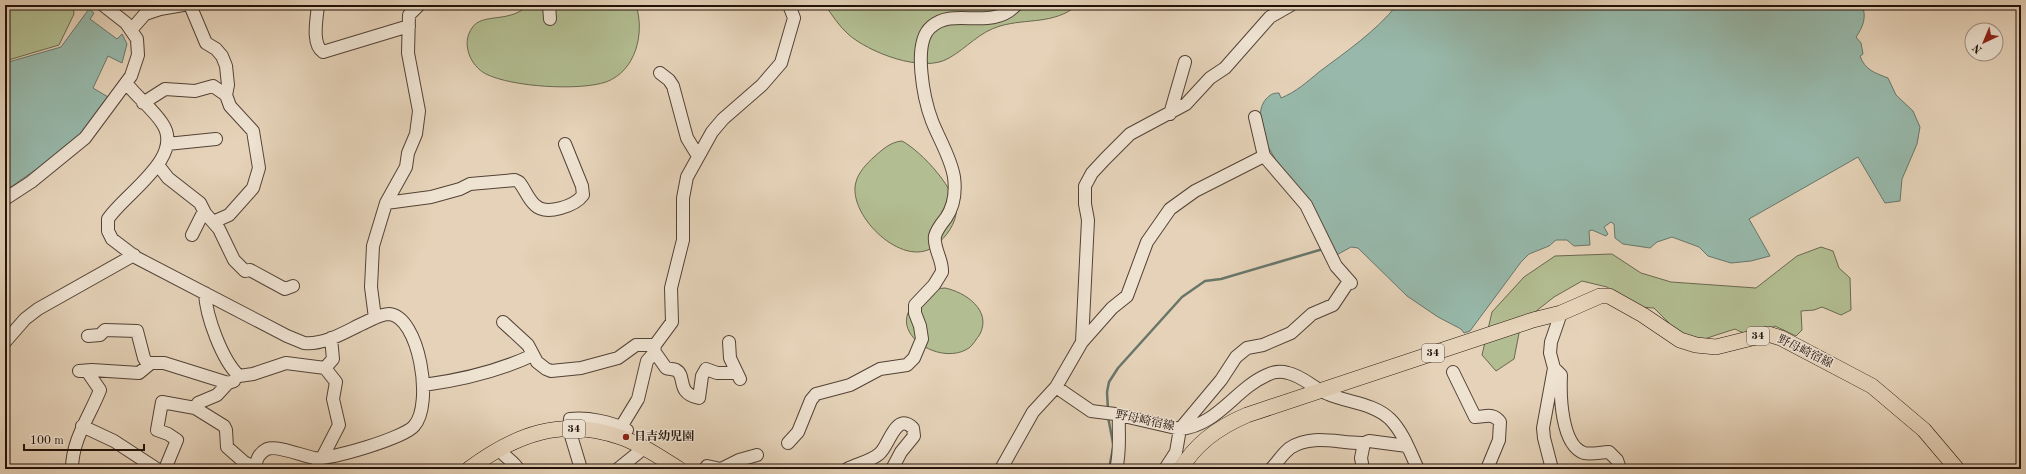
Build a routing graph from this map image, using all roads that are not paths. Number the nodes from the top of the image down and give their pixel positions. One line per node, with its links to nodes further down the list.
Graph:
1 (103, 5): 13 (street)
2 (183, 5): 10 (street)
3 (190, 5): 17 (street)
4 (318, 5): 11 (street)
5 (419, 5): 11 (street)
6 (549, 5): 12 (street)
7 (789, 5): 24 (street)
8 (1016, 5): 59 (street)
9 (1292, 5): 19 (street)
10 (160, 7): 13 (street)
11 (409, 15): 28 (street)
12 (550, 19)
13 (132, 30): 16 (street)
14 (1185, 62): 19 (street)
15 (660, 73): 24 (street)
16 (127, 84): 18 (street); 27 (street)
17 (226, 95): 18 (street); 30 (street)
18 (143, 103): 22 (street)
19 (1170, 114): 42 (street)
20 (1255, 117): 25 (street)
21 (216, 139): 22 (street)
22 (167, 144): 26 (street)
23 (566, 144): 28 (street)
24 (698, 156): 43 (street)
25 (1264, 156): 42 (street); 57 (street)
26 (158, 165): 29 (street); 32 (street)
27 (5, 199)
28 (386, 203): 36 (street)
29 (204, 211): 30 (street); 31 (street)
30 (213, 222): 33 (street)
31 (192, 235)
32 (134, 255): 34 (street); 40 (street)
33 (293, 286)
34 (204, 294): 39 (street); 49 (street)
35 (1561, 312): 47 (street); 53 (main road, 野母崎宿線 / 34); 89 (main road, 野母崎宿線 / 34)
36 (375, 318): 39 (street); 51 (street)
37 (503, 322): 44 (street)
38 (88, 336): 45 (street)
39 (331, 338): 46 (street)
40 (5, 342)
41 (729, 342): 43 (street)
42 (1082, 342): 52 (street)
43 (655, 348): 44 (street); 58 (street)
44 (533, 356): 51 (street)
45 (148, 365): 50 (street); 56 (street)
46 (325, 368): 49 (street); 65 (street)
47 (1554, 368): 87 (street); 88 (street)
48 (1453, 372): 86 (street)
49 (240, 376): 50 (street)
50 (228, 383): 54 (street)
51 (424, 385): 65 (street)
52 (1056, 387): 55 (street, 野母崎宿線); 79 (street)
53 (1327, 389): 57 (street, 野母崎宿線); 61 (street, 野母崎宿線); 82 (main road, 野母崎宿線 / 34)
54 (195, 408): 68 (street); 70 (street)
55 (1117, 414): 57 (street, 野母崎宿線); 80 (street)
56 (82, 426): 67 (street); 69 (street)
57 (1180, 428): 81 (street)
58 (569, 429): 62 (main road, 34); 63 (main road, 34); 73 (street)
59 (788, 443)
60 (1364, 443): 61 (street); 83 (street); 84 (street)
61 (1407, 446): 85 (street, 野母崎宿線)
62 (644, 448): 66 (main road, 34); 74 (street)
63 (499, 449): 71 (main road, 34); 72 (street)
64 (757, 455): 76 (street)
65 (322, 458): 68 (street)
66 (663, 464): 75 (main road, 34)
67 (150, 467)
68 (256, 468)
69 (72, 469)
70 (165, 469)
71 (469, 469)
72 (518, 469)
73 (581, 469)
74 (618, 469)
75 (679, 469)
76 (705, 469)
77 (847, 469): 78 (street)
78 (892, 469)
79 (1001, 469)
80 (1116, 469)
81 (1165, 469)
82 (1181, 469)
83 (1271, 469)
84 (1363, 469)
85 (1418, 469)
86 (1487, 469)
87 (1552, 469)
88 (1620, 469)
89 (1957, 469)

